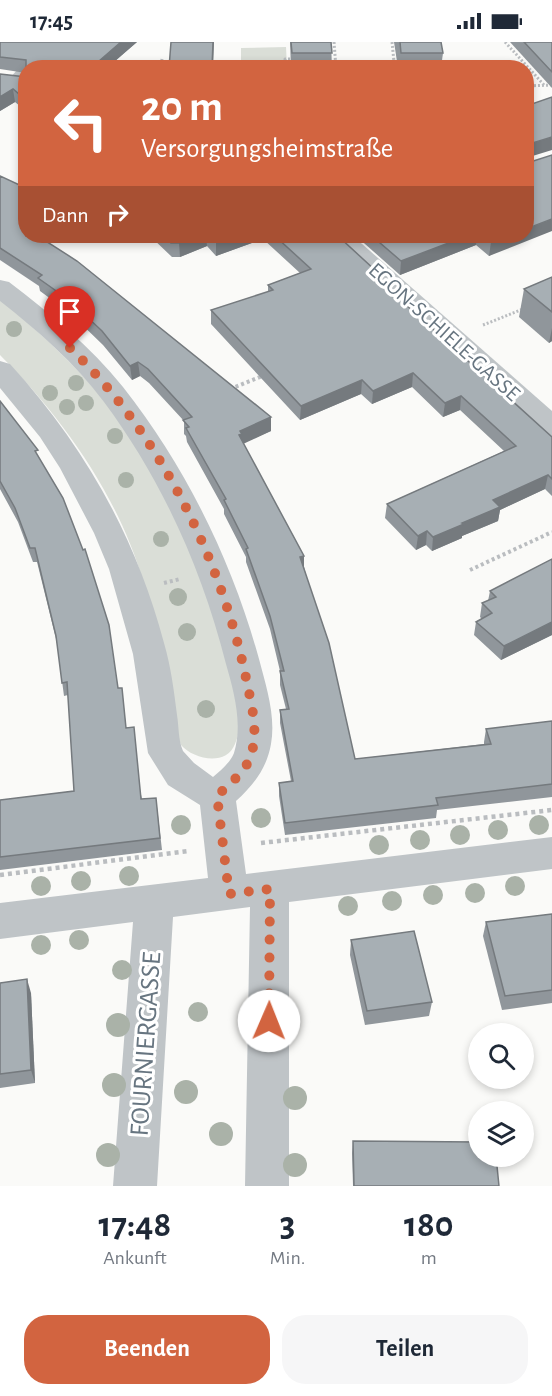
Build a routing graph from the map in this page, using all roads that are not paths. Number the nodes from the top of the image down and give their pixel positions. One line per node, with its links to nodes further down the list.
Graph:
1 (347, 243): 4 (street, EGON-SCHIELE-GASSE)
2 (0, 288): 5 (street)
3 (0, 370): 5 (street)
4 (552, 428)
5 (217, 796): 8 (street)
6 (552, 853): 7 (street)
7 (270, 889): 8 (street); 12 (street)
8 (229, 894): 9 (street)
9 (154, 903): 10 (street); 11 (street, FOURNIERGASSE)
10 (0, 921)
11 (135, 1186)
12 (267, 1186)

